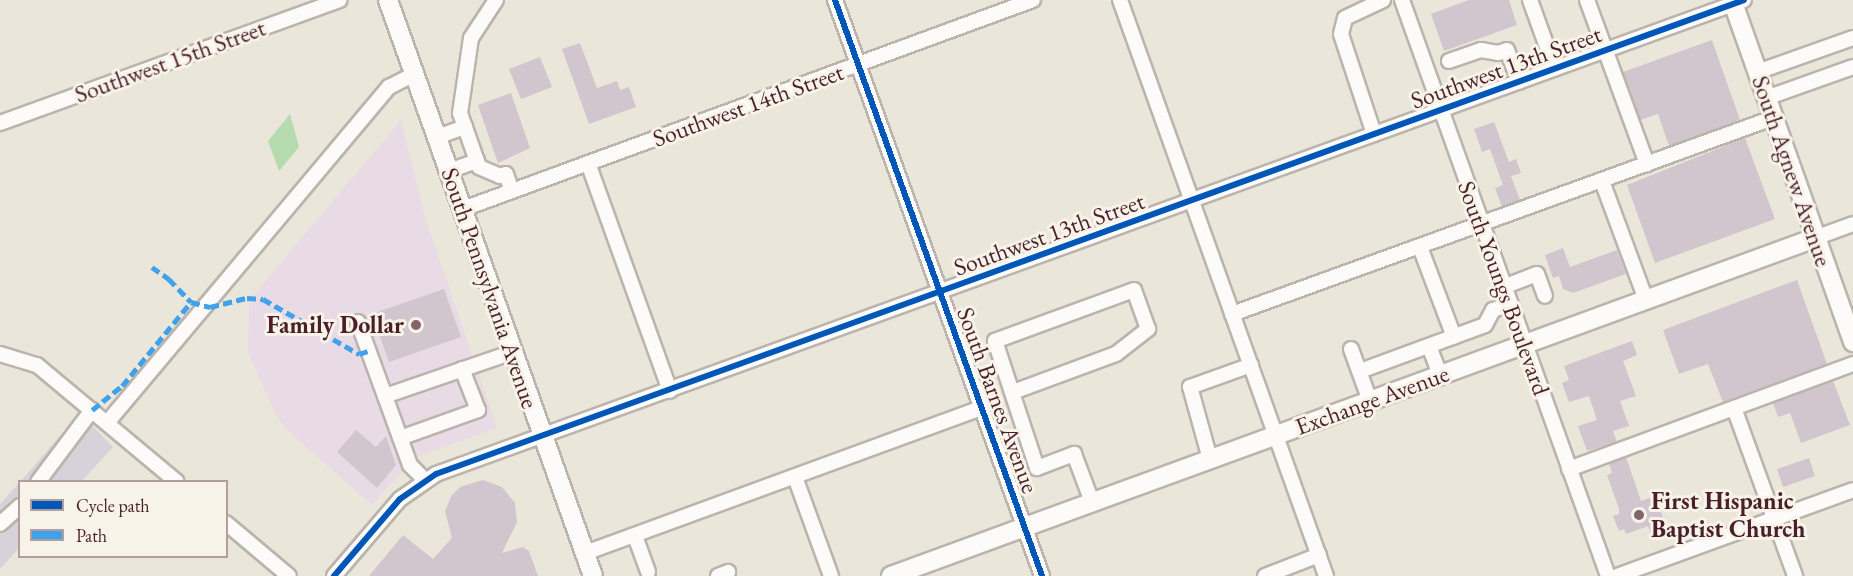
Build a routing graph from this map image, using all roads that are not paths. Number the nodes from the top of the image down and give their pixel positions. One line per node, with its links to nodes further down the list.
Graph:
1 (339, 0): 24 (street, Southwest 15th Street)
2 (388, 0): 19 (main road, South Pennsylvania Avenue)
3 (496, 0): 25 (street)
4 (835, 0): 15 (street, South Barnes Avenue)
5 (1033, 0): 15 (street, Southwest 14th Street)
6 (1120, 0): 34 (street)
7 (1383, 0): 26 (street)
8 (1402, 0): 22 (street, South Youngs Boulevard)
9 (1530, 0): 17 (street)
10 (1587, 0): 13 (street)
11 (1736, 1): 13 (street, Southwest 13th Street); 18 (main road, South Agnew Avenue)
12 (1853, 38): 18 (street)
13 (1605, 50): 17 (street, Southwest 13th Street); 30 (street)
14 (1449, 61): 20 (street)
15 (858, 64): 29 (street, Southwest 14th Street); 41 (street, South Barnes Avenue)
16 (1853, 68): 21 (street)
17 (1555, 69): 20 (street, Southwest 13th Street)
18 (1757, 72): 21 (main road, South Agnew Avenue)
19 (414, 74): 27 (main road, South Pennsylvania Avenue); 66 (street)
20 (1519, 82): 22 (street, Southwest 13th Street)
21 (1766, 98): 23 (main road, South Agnew Avenue)
22 (1441, 110): 26 (street, Southwest 13th Street); 37 (street, South Youngs Boulevard)
23 (1773, 118): 30 (street); 38 (main road, South Agnew Avenue)
24 (0, 123)
25 (465, 127): 27 (street); 28 (street)
26 (1374, 134): 34 (street, Southwest 13th Street)
27 (437, 137): 31 (main road, South Pennsylvania Avenue)
28 (477, 161): 31 (street); 33 (street)
29 (588, 163): 33 (street, Southwest 14th Street); 59 (street)
30 (1647, 164): 32 (street)
31 (449, 171): 35 (main road, South Pennsylvania Avenue)
32 (1602, 181): 37 (street); 43 (street)
33 (512, 191): 35 (street, Southwest 14th Street)
34 (1191, 201): 41 (street, Southwest 13th Street); 45 (street)
35 (463, 209): 52 (main road, South Pennsylvania Avenue)
36 (1853, 224): 38 (street, Exchange Avenue)
37 (1482, 225): 39 (street); 40 (street, South Youngs Boulevard)
38 (1815, 238): 43 (main road, Exchange Avenue); 48 (main road, South Agnew Avenue)
39 (1420, 247): 45 (street); 47 (street)
40 (1503, 287): 42 (street); 44 (street, South Youngs Boulevard)
41 (940, 293): 59 (street, Southwest 13th Street); 63 (street, South Barnes Avenue)
42 (1545, 297)
43 (1646, 300): 49 (main road, Exchange Avenue)
44 (1510, 304): 47 (street); 49 (street, South Youngs Boulevard)
45 (1232, 314): 55 (street)
46 (358, 322): 61 (street)
47 (1454, 337): 50 (street)
48 (1853, 342)
49 (1524, 345): 58 (main road, Exchange Avenue); 71 (street, South Youngs Boulevard)
50 (1429, 346): 57 (street); 58 (street)
51 (1351, 349): 57 (street)
52 (513, 352): 56 (street); 67 (main road, South Pennsylvania Avenue)
53 (0, 354): 65 (street)
54 (1853, 364): 64 (street)
55 (1251, 365): 68 (street); 70 (street)
56 (462, 369): 61 (street); 69 (street)
57 (1360, 371): 62 (street)
58 (1440, 375): 62 (main road, Exchange Avenue)
59 (670, 391): 67 (street, Southwest 13th Street)
60 (1013, 392): 60 (street); 77 (street)
61 (385, 396): 69 (street)
62 (1370, 401): 68 (main road, Exchange Avenue)
63 (982, 408): 72 (street); 82 (street, South Barnes Avenue)
64 (1734, 408): 71 (street); 79 (street)
65 (92, 410): 66 (street); 73 (street)
66 (108, 423): 74 (street)
67 (542, 435): 75 (street, Southwest 13th Street); 84 (main road, South Pennsylvania Avenue)
68 (1276, 435): 70 (main road, Exchange Avenue); 85 (street)
69 (400, 438): 75 (street)
70 (1210, 459): 77 (main road, Exchange Avenue)
71 (1569, 469): 95 (street, South Youngs Boulevard)
72 (795, 477): 83 (street); 90 (street)
73 (40, 480)
74 (175, 480)
75 (424, 480): 88 (street, Southwest 13th Street)
76 (1853, 490): 79 (street)
77 (1092, 502): 82 (main road, Exchange Avenue)
78 (18, 508): 80 (street)
79 (1774, 518): 96 (street); 97 (street)
80 (0, 524)
81 (228, 525): 87 (street)
82 (1025, 527): 91 (main road, Exchange Avenue); 92 (street, South Barnes Avenue)
83 (634, 536): 84 (street); 86 (street)
84 (585, 553): 89 (main road, South Pennsylvania Avenue)
85 (1318, 555): 93 (street); 94 (street)
86 (648, 575)
87 (289, 576)
88 (334, 576)
89 (593, 576)
90 (831, 576)
91 (891, 576)
92 (1042, 576)
93 (1265, 576)
94 (1326, 576)
95 (1608, 576)
96 (1617, 576)
97 (1795, 576)

